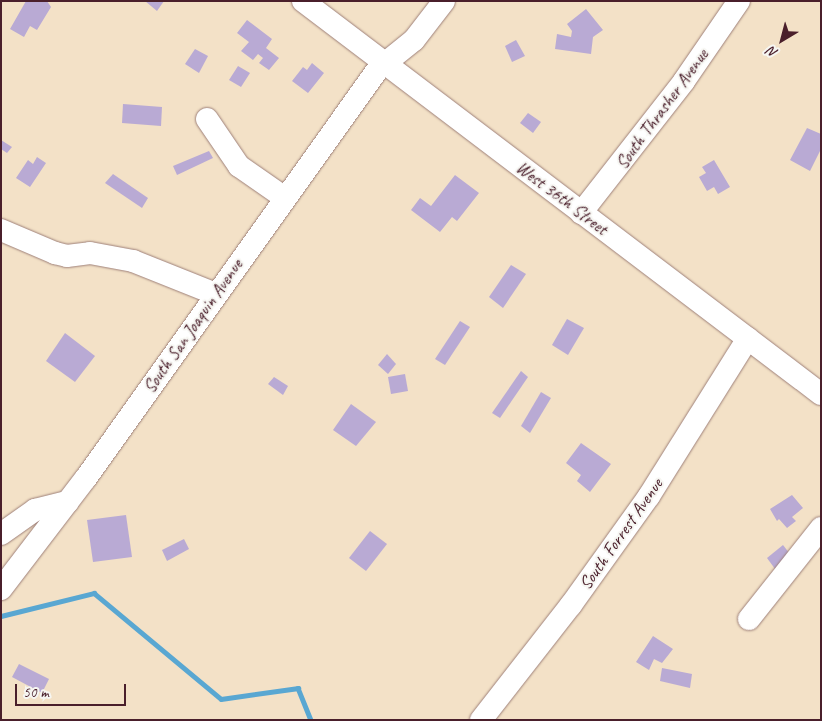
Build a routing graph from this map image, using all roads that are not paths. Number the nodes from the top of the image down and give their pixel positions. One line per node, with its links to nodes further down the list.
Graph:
1 (303, 1): 4 (street, West 36th Street)
2 (444, 1): 4 (street, South San Joaquin Avenue)
3 (739, 1): 7 (street, South Thrasher Avenue)
4 (383, 62): 6 (street, South San Joaquin Avenue); 7 (street, West 36th Street)
5 (207, 119): 6 (street)
6 (285, 198): 9 (street, South San Joaquin Avenue)
7 (581, 212): 10 (street, West 36th Street)
8 (1, 230): 9 (street)
9 (216, 294): 12 (street, South San Joaquin Avenue)
10 (748, 338): 11 (street, West 36th Street); 17 (street, South Forrest Avenue)
11 (821, 394)
12 (68, 502): 14 (street); 15 (street, South San Joaquin Avenue)
13 (821, 528): 16 (street)
14 (1, 534)
15 (1, 589)
16 (749, 619)
17 (481, 720)

